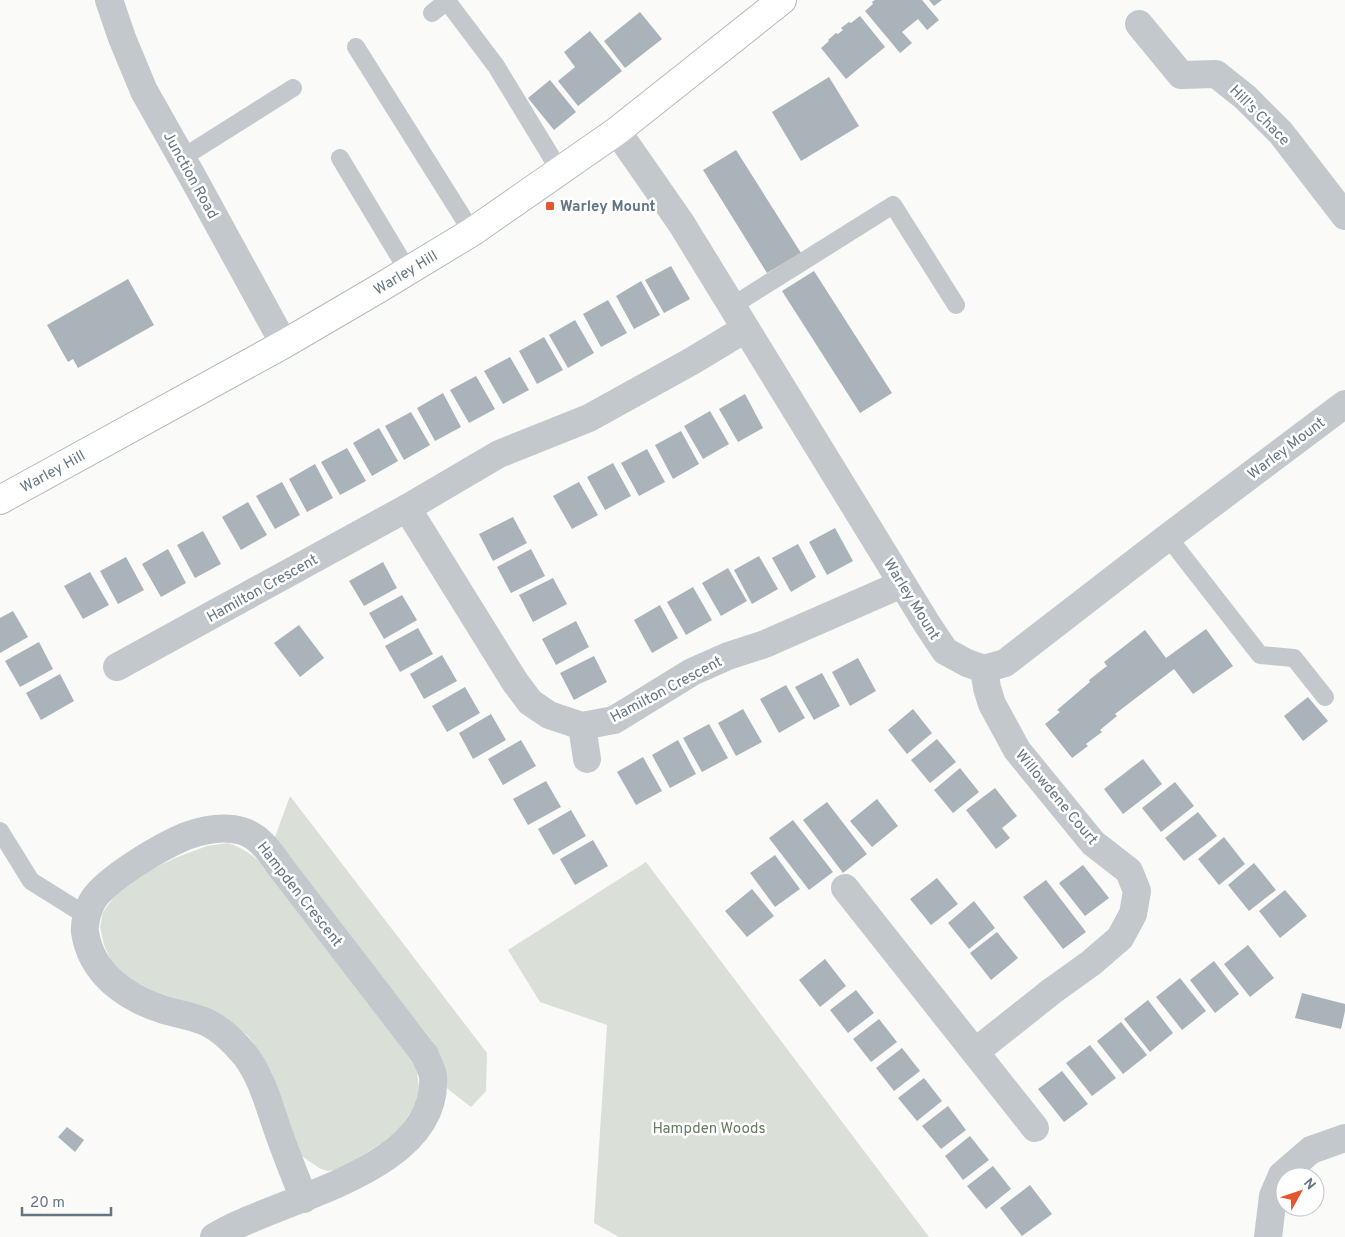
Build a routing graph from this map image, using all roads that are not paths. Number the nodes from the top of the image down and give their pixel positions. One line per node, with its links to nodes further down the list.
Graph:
1 (109, 0): 9 (street, Junction Road)
2 (448, 0): 4 (lane); 11 (lane)
3 (782, 0): 8 (main road, Warley Hill)
4 (432, 13)
5 (1139, 24): 12 (street, Hill's Chace)
6 (356, 47): 13 (lane)
7 (293, 88): 9 (lane)
8 (617, 131): 11 (main road, Warley Hill); 16 (street, Warley Mount)
9 (182, 158): 17 (street, Junction Road)
10 (340, 158): 14 (lane)
11 (560, 171): 13 (main road, Warley Hill)
12 (1345, 216)
13 (472, 232): 14 (main road, Warley Hill)
14 (408, 271): 17 (main road, Warley Hill)
15 (956, 305): 16 (lane)
16 (738, 318): 20 (street, Hamilton Crescent); 22 (street, Warley Mount)
17 (284, 344): 19 (main road, Warley Hill)
18 (1345, 404): 21 (street, Warley Mount)
19 (0, 500)
20 (407, 508): 23 (street, Hamilton Crescent); 26 (street, Hamilton Crescent)
21 (1168, 537): 24 (street, Warley Mount); 25 (lane)
22 (902, 584): 24 (street, Warley Mount); 26 (street, Hamilton Crescent)
23 (117, 667)
24 (984, 669): 31 (street, Willowdene Court)
25 (1325, 697)
26 (582, 726): 27 (street)
27 (587, 759)
28 (0, 831): 30 (lane)
29 (845, 888): 31 (street)
30 (87, 916): 34 (street, Hampden Crescent); 34 (street, Hampden Crescent)
31 (975, 1052): 32 (street)
32 (1035, 1128)
33 (1345, 1138): 36 (street)
34 (304, 1198): 35 (street, Hampden Crescent)
35 (214, 1237)
36 (1268, 1237)

